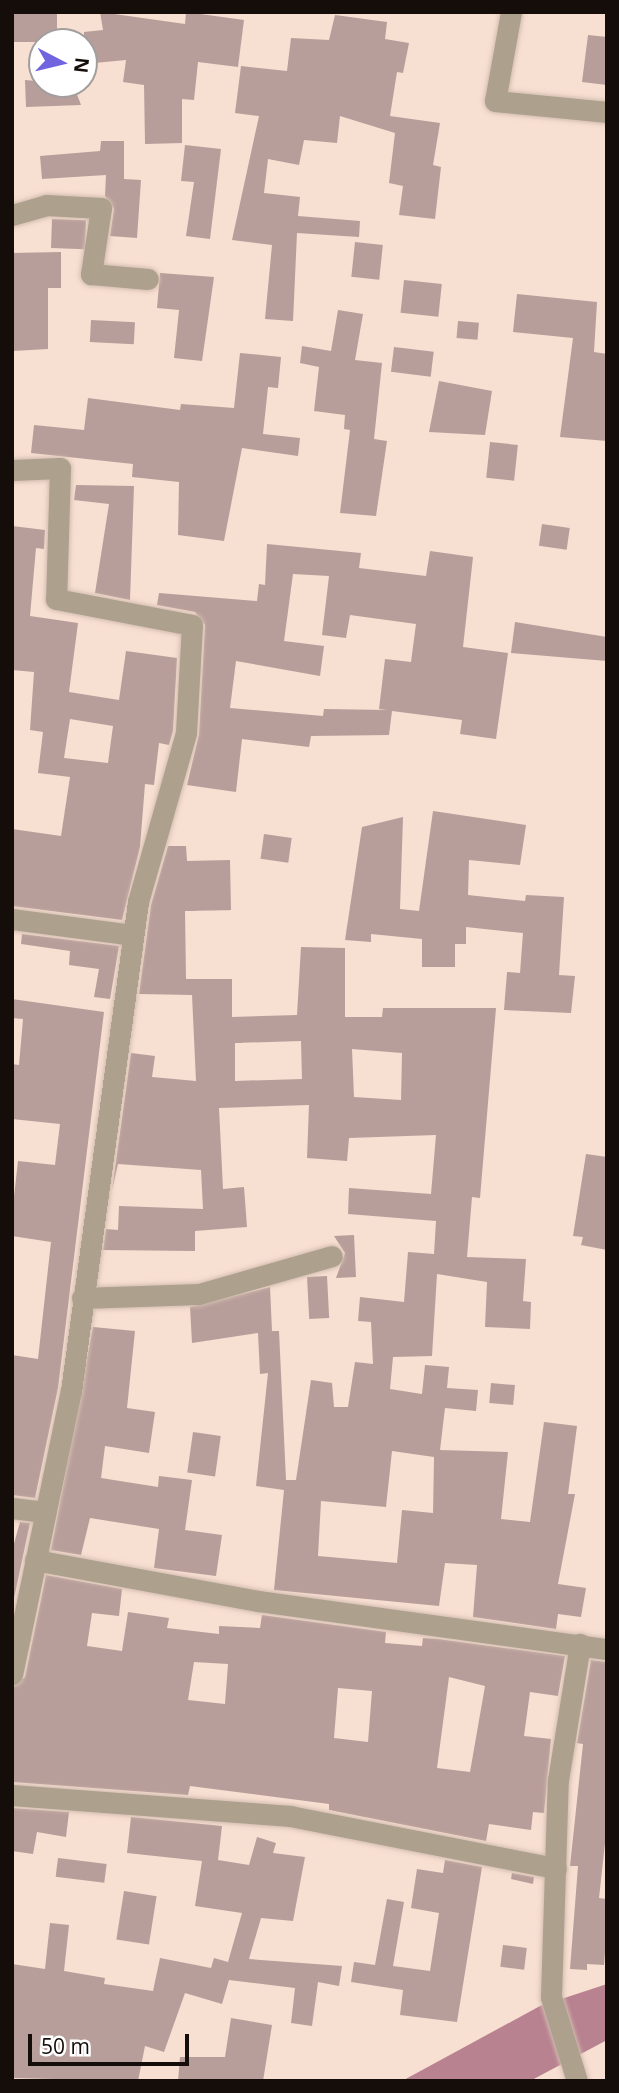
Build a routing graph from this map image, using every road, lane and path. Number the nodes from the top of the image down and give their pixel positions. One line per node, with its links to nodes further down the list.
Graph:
1 (511, 12): 2 (street)
2 (607, 112)
3 (12, 215): 4 (street)
4 (148, 279)
5 (12, 470): 7 (street)
6 (12, 919): 7 (street)
7 (133, 935): 9 (street)
8 (332, 1256): 9 (street)
9 (82, 1298): 11 (street)
10 (12, 1508): 11 (street)
11 (45, 1512): 12 (street)
12 (35, 1560): 13 (street); 15 (street)
13 (580, 1644): 14 (street); 17 (street)
14 (607, 1649)
15 (12, 1674)
16 (12, 1795): 17 (street)
17 (556, 1868): 18 (street)
18 (577, 2081)

